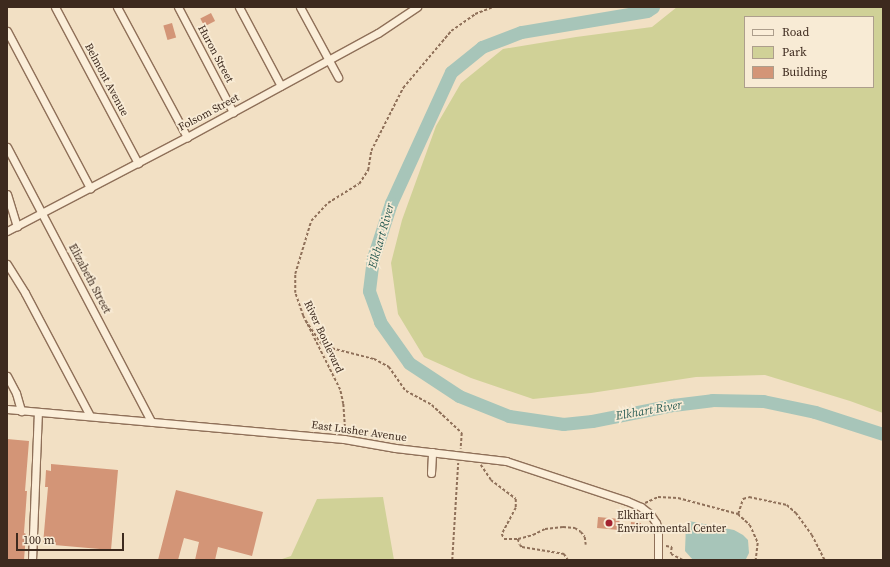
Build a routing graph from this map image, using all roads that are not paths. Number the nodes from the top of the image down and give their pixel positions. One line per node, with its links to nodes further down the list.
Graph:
1 (55, 7): 14 (street, Belmont Avenue)
2 (117, 7): 12 (street)
3 (178, 7): 11 (street, Huron Street)
4 (238, 7): 10 (street)
5 (300, 7): 8 (street)
6 (417, 7): 8 (street, Folsom Street)
7 (7, 31): 15 (street)
8 (328, 59): 9 (street); 10 (street, Folsom Street)
9 (338, 77)
10 (281, 86): 11 (street, Folsom Street)
11 (233, 112): 12 (street, Folsom Street)
12 (187, 137): 14 (street, Folsom Street)
13 (7, 147): 17 (street, Elizabeth Street)
14 (138, 163): 15 (street, Folsom Street)
15 (90, 188): 17 (street, Folsom Street)
16 (7, 194): 18 (street)
17 (42, 212): 18 (street, Folsom Street); 26 (street, Elizabeth Street)
18 (17, 226): 19 (street, Folsom Street)
19 (7, 231)
20 (7, 264): 25 (street)
21 (7, 376): 23 (street)
22 (7, 409): 23 (street, East Lusher Avenue)
23 (21, 411): 24 (street, East Lusher Avenue)
24 (38, 412): 25 (street, East Lusher Avenue); 29 (street)
25 (90, 416): 26 (street, East Lusher Avenue)
26 (151, 421): 27 (street, East Lusher Avenue)
27 (432, 452): 28 (street); 30 (street, East Lusher Avenue)
28 (431, 473)
29 (32, 560)
30 (658, 560)

